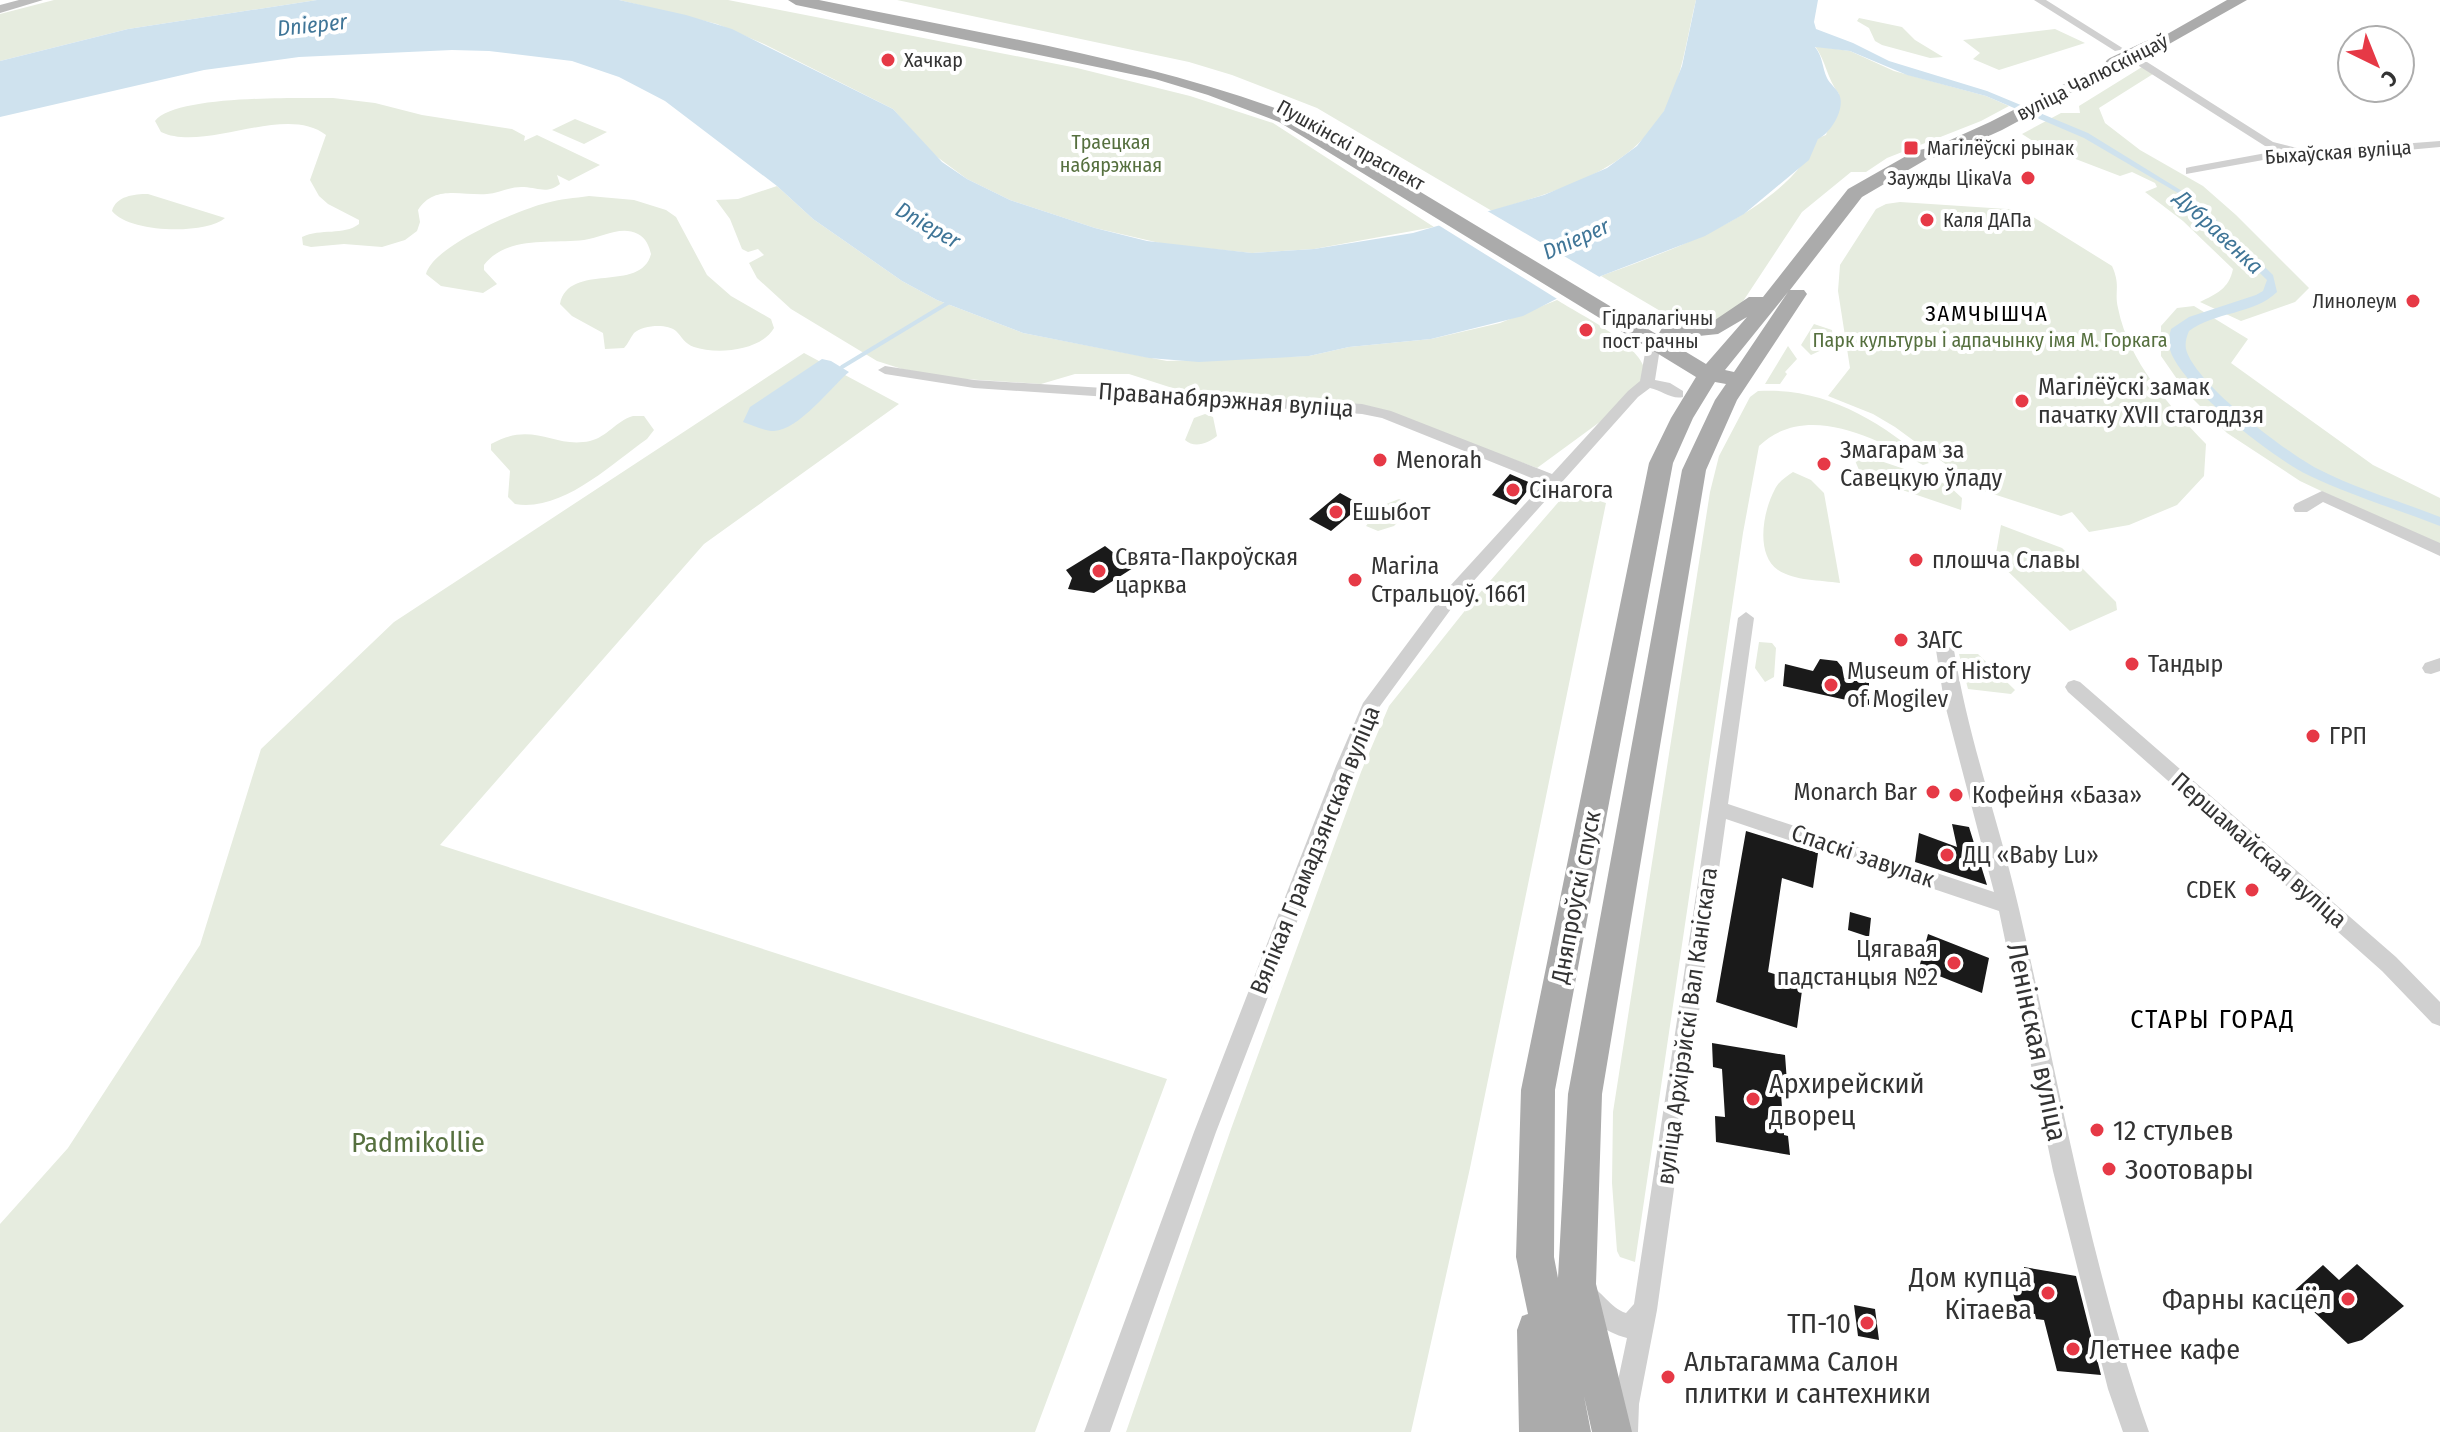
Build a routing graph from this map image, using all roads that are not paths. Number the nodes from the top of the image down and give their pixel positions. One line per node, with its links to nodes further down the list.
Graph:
1 (36, 0): 6 (main road)
2 (796, 0): 9 (main road, Пушкінскі праспект)
3 (826, 0): 9 (main road, Пушкінскі праспект)
4 (2039, 0): 8 (street)
5 (2239, 0): 7 (main road, вуліца Чалюскінцаў)
6 (0, 9)
7 (2146, 56): 8 (main road, вуліца Чалюскінцаў, bridge); 12 (street)
8 (2116, 58): 11 (main road, вуліца Чалюскінцаў)
9 (1293, 115): 15 (main road, Пушкінскі праспект)
10 (2440, 144): 12 (street, Быхаўская вуліца)
11 (1943, 150): 14 (main road, вуліца Чалюскінцаў); 17 (main road, вуліца Чалюскінцаў)
12 (2291, 152): 13 (street, Быхаўская вуліца)
13 (2190, 171)
14 (1801, 260): 15 (main road); 17 (main road, вуліца Чалюскінцаў)
15 (1662, 338): 17 (main road, Пушкінскі праспект); 18 (street); 19 (main road, Пушкінскі праспект)
16 (885, 370): 20 (street, Праванабярэжная вуліца)
17 (1721, 373): 19 (main road, Дняпроўскі спуск); 30 (main road, Дняпроўскі спуск)
18 (1647, 383): 19 (street); 20 (street, Вялікая Грамадзянская вуліца)
19 (1680, 406): 29 (main road, Дняпроўскі спуск)
20 (1554, 481): 32 (street, Вялікая Грамадзянская вуліца)
21 (2301, 508): 22 (street)
22 (2440, 550)
23 (1746, 618): 26 (street, вуліца Архірэйскі Вал Каніскага)
24 (1945, 650): 27 (street, Ленінская вуліца)
25 (2074, 687): 28 (street, Першамайская вуліца)
26 (1718, 808): 27 (street, Спаскі завулак); 31 (street, вуліца Архірэйскі Вал Каніскага)
27 (2008, 905): 37 (street, Ленінская вуліца)
28 (2440, 1016)
29 (1535, 1257): 33 (main road); 34 (main road, Дняпроўскі спуск)
30 (1577, 1284): 31 (street); 35 (main road, Дняпроўскі спуск)
31 (1645, 1310): 36 (street, вуліца Архірэйскі Вал Каніскага)
32 (1097, 1432)
33 (1539, 1432)
34 (1571, 1432)
35 (1612, 1432)
36 (1625, 1432)
37 (2136, 1432)

